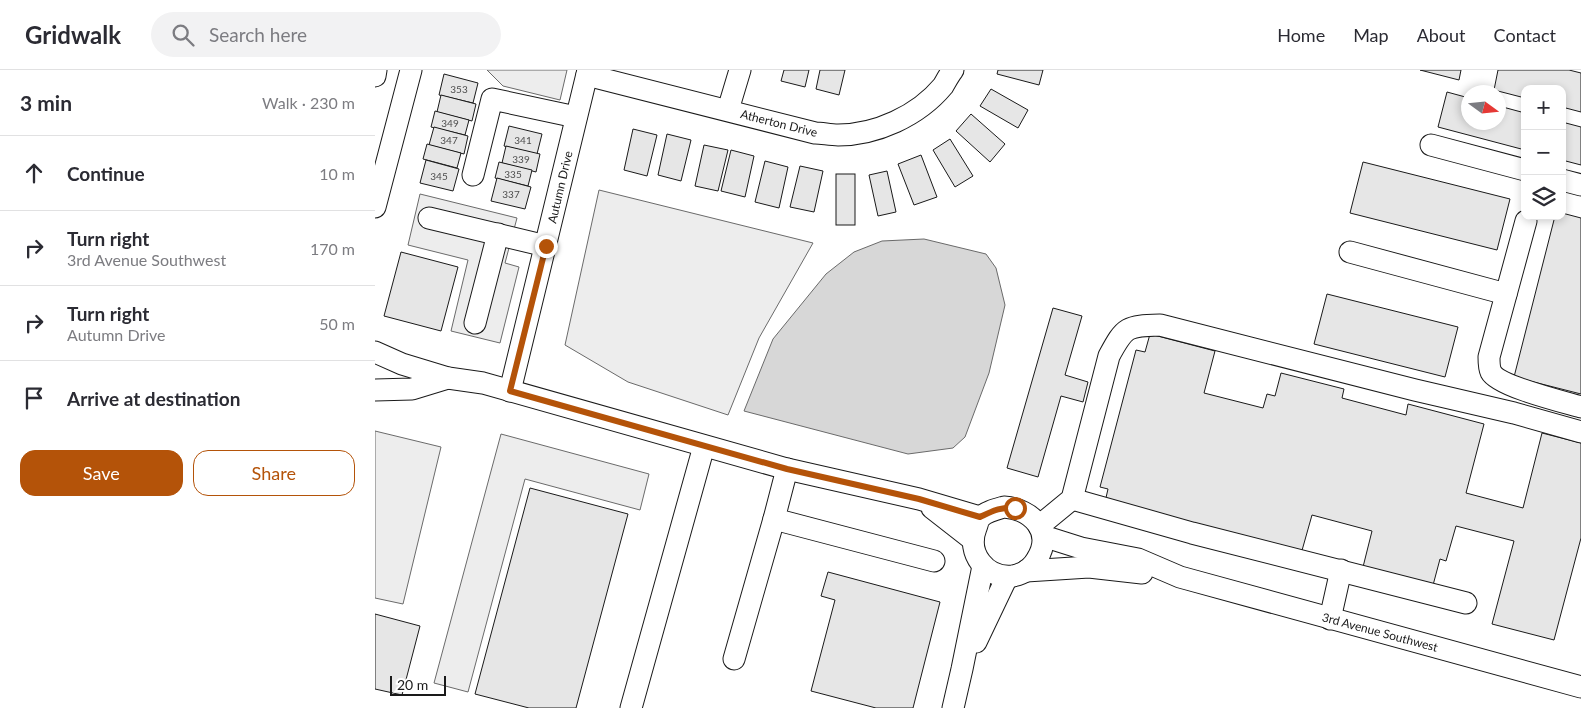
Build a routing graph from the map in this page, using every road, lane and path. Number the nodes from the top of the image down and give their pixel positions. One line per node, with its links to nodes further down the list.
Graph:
1 (377, 70): 6 (street)
2 (411, 70): 14 (street)
3 (740, 70): 7 (street)
4 (953, 70): 7 (street, Atherton Drive)
5 (588, 72): 7 (street, Atherton Drive); 8 (street, Autumn Drive)
6 (375, 76)
7 (728, 110)
8 (576, 117): 11 (street); 18 (street, Autumn Drive)
9 (1431, 145): 10 (street)
10 (1521, 169)
11 (473, 175)
12 (1566, 181): 13 (street)
13 (1581, 185)
14 (375, 207)
15 (429, 218): 17 (street)
16 (1526, 221): 20 (street)
17 (497, 234): 18 (street); 21 (street)
18 (546, 246): 25 (street, Autumn Drive)
19 (1350, 252): 20 (street)
20 (1506, 294): 26 (street)
21 (475, 323)
22 (375, 352): 23 (street)
23 (448, 378): 24 (street); 25 (street)
24 (375, 390)
25 (510, 391): 28 (street)
26 (1581, 407)
27 (1581, 432): 31 (street)
28 (704, 446): 29 (street); 46 (street)
29 (787, 469): 30 (street); 33 (street)
30 (919, 499): 32 (street); 35 (street)
31 (1072, 499): 34 (street); 38 (street)
32 (980, 517): 34 (street); 35 (street)
33 (774, 519): 36 (street); 43 (street)
34 (1041, 531): 39 (street); 40 (street, 3rd Avenue Southwest)
35 (973, 540): 37 (street)
36 (935, 561)
37 (983, 566): 39 (street); 44 (street)
38 (1341, 570): 41 (street); 42 (street)
39 (1016, 574): 40 (street, 3rd Avenue Southwest); 44 (street)
40 (1180, 577): 42 (street, 3rd Avenue Southwest)
41 (1466, 603)
42 (1330, 619): 45 (street, 3rd Avenue Southwest)
43 (734, 659)
44 (963, 669): 47 (street)
45 (1581, 687)
46 (631, 708)
47 (953, 708)

